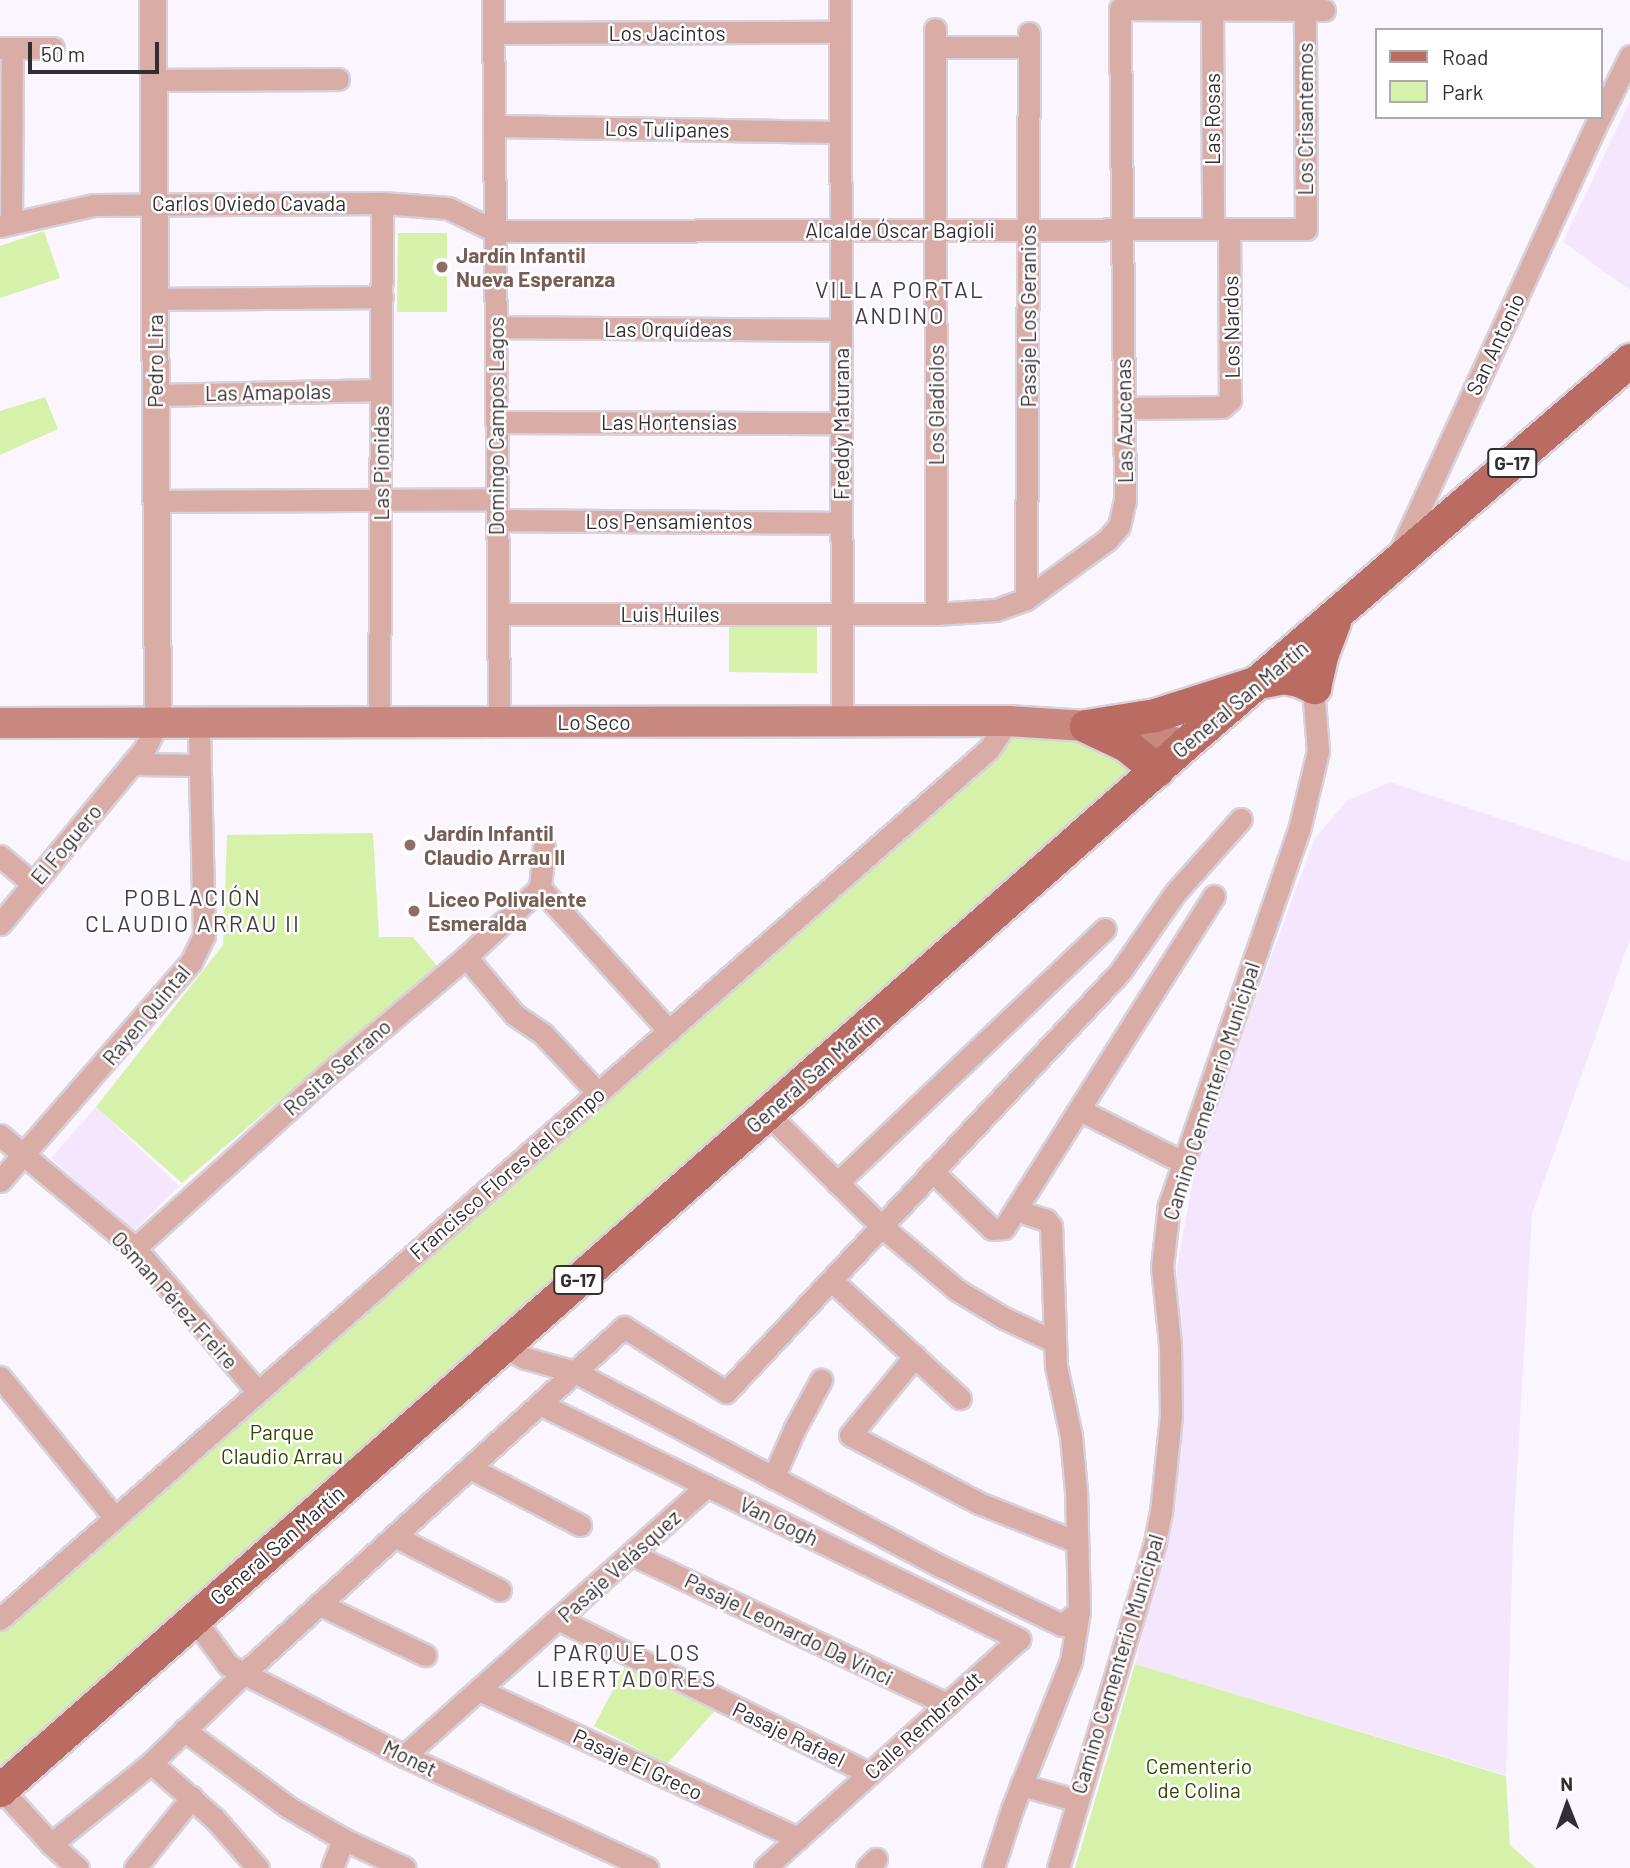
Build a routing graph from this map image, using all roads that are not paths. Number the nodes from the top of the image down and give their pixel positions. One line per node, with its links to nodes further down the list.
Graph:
1 (153, 0): 12 (street, Pedro Lira)
2 (840, 0): 5 (street, Freddy Maturana)
3 (493, 2): 6 (street, Domingo Campos Lagos)
4 (1212, 9): 20 (street, Las Azucenas); 21 (street, Las Rosas); 22 (street, Los Crisantemos)
5 (840, 32): 6 (street, Los Jacintos); 16 (street, Freddy Maturana)
6 (493, 33): 15 (street, Domingo Campos Lagos)
7 (935, 38): 24 (street, Los Gladiolos); 25 (street, Pasaje Los Geranios)
8 (6, 48): 9 (street); 19 (street)
9 (53, 48)
10 (1630, 56): 13 (street, San Antonio)
11 (338, 79): 12 (street)
12 (154, 80): 17 (street, Pedro Lira)
13 (1602, 113)
14 (1599, 119): 41 (street, San Antonio)
15 (494, 126): 16 (street, Los Tulipanes); 26 (street, Domingo Campos Lagos)
16 (841, 132): 23 (street, Freddy Maturana)
17 (155, 203): 18 (street, Carlos Oviedo Cavada); 19 (street, Carlos Oviedo Cavada); 28 (street, Pedro Lira)
18 (382, 203): 26 (street, Carlos Oviedo Cavada); 27 (street, Las Pionidas)
19 (6, 224)
20 (1123, 229): 21 (street, Alcalde Óscar Bagioli); 25 (street, Alcalde Óscar Bagioli); 34 (street, Las Azucenas)
21 (1221, 229): 22 (street, Alcalde Óscar Bagioli); 34 (street, Los Nardos)
22 (1306, 229)
23 (841, 230): 24 (street, Alcalde Óscar Bagioli); 26 (street, Alcalde Óscar Bagioli); 30 (street, Freddy Maturana)
24 (936, 230): 25 (street, Alcalde Óscar Bagioli); 45 (street, Los Gladiolos)
25 (1028, 230): 42 (street, Pasaje Los Geranios)
26 (495, 231): 29 (street, Domingo Campos Lagos)
27 (382, 297): 28 (street); 32 (street, Las Pionidas)
28 (155, 299): 33 (street, Pedro Lira)
29 (496, 327): 30 (street, Las Orquídeas); 35 (street, Domingo Campos Lagos)
30 (841, 330): 36 (street, Freddy Maturana)
31 (1630, 360): 41 (main road, General San Martín / G-17)
32 (381, 390): 33 (street, Las Amapolas); 37 (street, Las Pionidas)
33 (156, 395): 38 (street, Pedro Lira)
34 (1124, 408): 42 (street, Las Azucenas)
35 (496, 422): 36 (street, Las Hortensias); 39 (street, Domingo Campos Lagos)
36 (841, 423): 40 (street, Freddy Maturana)
37 (380, 500): 38 (street, Los Pensamientos); 39 (street, Los Pensamientos); 51 (street, Las Pionidas)
38 (156, 501): 55 (street, Pedro Lira)
39 (497, 510): 40 (street, Los Pensamientos); 43 (street, Domingo Campos Lagos)
40 (841, 523): 44 (street, Freddy Maturana)
41 (1394, 565): 46 (main road, General San Martín / G-17)
42 (1027, 599): 45 (street, Las Azucenas)
43 (498, 614): 44 (street, Luis Huiles); 52 (street, Domingo Campos Lagos)
44 (841, 614): 45 (street, Las Azucenas); 53 (street, Freddy Maturana)
45 (936, 614)
46 (1335, 617): 47 (main road, General San Martín / G-17); 49 (main road)
47 (1302, 646): 48 (main road, General San Martín / G-17); 49 (street, Camino Cementerio Municipal)
48 (1258, 682): 49 (main road); 57 (main road); 58 (main road, General San Martín / G-17)
49 (1314, 687): 77 (street, Camino Cementerio Municipal)
50 (1008, 721): 53 (main road, Lo Seco); 57 (main road, Lo Seco); 71 (street, Francisco Flores del Campo)
51 (379, 722): 52 (main road, Lo Seco); 56 (main road, Lo Seco)
52 (499, 722): 53 (main road, Lo Seco)
53 (842, 722)
54 (0, 723): 55 (main road, Lo Seco)
55 (158, 723): 56 (main road, Lo Seco); 59 (street, El Foguero)
56 (199, 723): 60 (street, Rayen Quintal)
57 (1086, 726): 58 (main road, Lo Seco); 61 (main road)
58 (1185, 744): 61 (main road, General San Martín / G-17)
59 (132, 764): 60 (street); 65 (street, El Foguero)
60 (199, 765): 76 (street, Rayen Quintal)
61 (1157, 771): 74 (main road, General San Martín / G-17)
62 (1241, 820): 78 (street)
63 (544, 847): 66 (street)
64 (0, 856): 65 (street)
65 (33, 884): 68 (street, El Foguero)
66 (540, 888): 70 (street, Rosita Serrano); 71 (street)
67 (1214, 896): 73 (street)
68 (0, 924)
69 (1105, 929): 80 (street)
70 (466, 957): 72 (street); 83 (street, Rosita Serrano)
71 (669, 1031): 72 (street, Francisco Flores del Campo)
72 (598, 1093): 91 (street, Francisco Flores del Campo)
73 (1080, 1110): 77 (street); 81 (street)
74 (767, 1113): 80 (street); 86 (main road, General San Martín / G-17)
75 (0, 1135): 76 (street, Osman Pérez Freire)
76 (25, 1156): 79 (street, Rayen Quintal); 83 (street, Osman Pérez Freire)
77 (1184, 1163): 120 (street, Camino Cementerio Municipal)
78 (932, 1171): 81 (street); 82 (street)
79 (0, 1181)
80 (837, 1183): 82 (street)
81 (1016, 1210): 85 (street)
82 (881, 1226): 84 (street); 85 (street)
83 (135, 1248): 91 (street, Osman Pérez Freire)
84 (831, 1280): 87 (street); 88 (street)
85 (1055, 1342): 100 (street)
86 (503, 1346): 88 (street); 106 (main road, General San Martín / G-17)
87 (915, 1356): 92 (street); 100 (street)
88 (575, 1372): 93 (street); 95 (street)
89 (0, 1377): 97 (street)
90 (821, 1380): 95 (street)
91 (258, 1392): 97 (street, Francisco Flores del Campo)
92 (960, 1398)
93 (540, 1404): 94 (street); 96 (street, Van Gogh)
94 (470, 1468): 98 (street); 99 (street)
95 (773, 1478): 104 (street)
96 (707, 1486): 101 (street, Pasaje Velásquez); 108 (street, Van Gogh)
97 (115, 1518): 105 (street, Francisco Flores del Campo)
98 (580, 1525)
99 (394, 1536): 102 (street); 103 (street)
100 (1077, 1542): 104 (street)
101 (631, 1554): 107 (street, Pasaje Velásquez); 112 (street, Pasaje Leonardo Da Vinci)
102 (500, 1590)
103 (319, 1604): 109 (street); 110 (street)
104 (1079, 1612): 117 (street)
105 (0, 1619)
106 (194, 1619): 110 (street, Monet); 118 (main road, General San Martín / G-17)
107 (560, 1620): 111 (street, Pasaje Velásquez); 116 (street, Pasaje Rafael)
108 (1018, 1639): 112 (street, Calle Rembrandt)
109 (425, 1654)
110 (244, 1673): 113 (street); 114 (street, Monet)
111 (479, 1690): 114 (street, Pasaje Velásquez); 121 (street, Pasaje El Greco)
112 (947, 1704): 116 (street, Calle Rembrandt)
113 (184, 1730): 115 (street); 122 (street)
114 (404, 1756): 129 (street, Monet)
115 (150, 1763): 119 (street); 123 (street)
116 (868, 1773): 121 (street, Calle Rembrandt)
117 (1021, 1784): 120 (street); 131 (street)
118 (1, 1789): 123 (street)
119 (192, 1797): 125 (street); 126 (street)
120 (1076, 1800): 132 (street, Camino Cementerio Municipal)
121 (798, 1838): 130 (street, Calle Rembrandt)
122 (343, 1839): 127 (street); 128 (street)
123 (51, 1844): 124 (street)
124 (78, 1868)
125 (135, 1868)
126 (258, 1868)
127 (332, 1868)
128 (405, 1868)
129 (648, 1868)
130 (765, 1868)
131 (993, 1868)
132 (1058, 1868)

